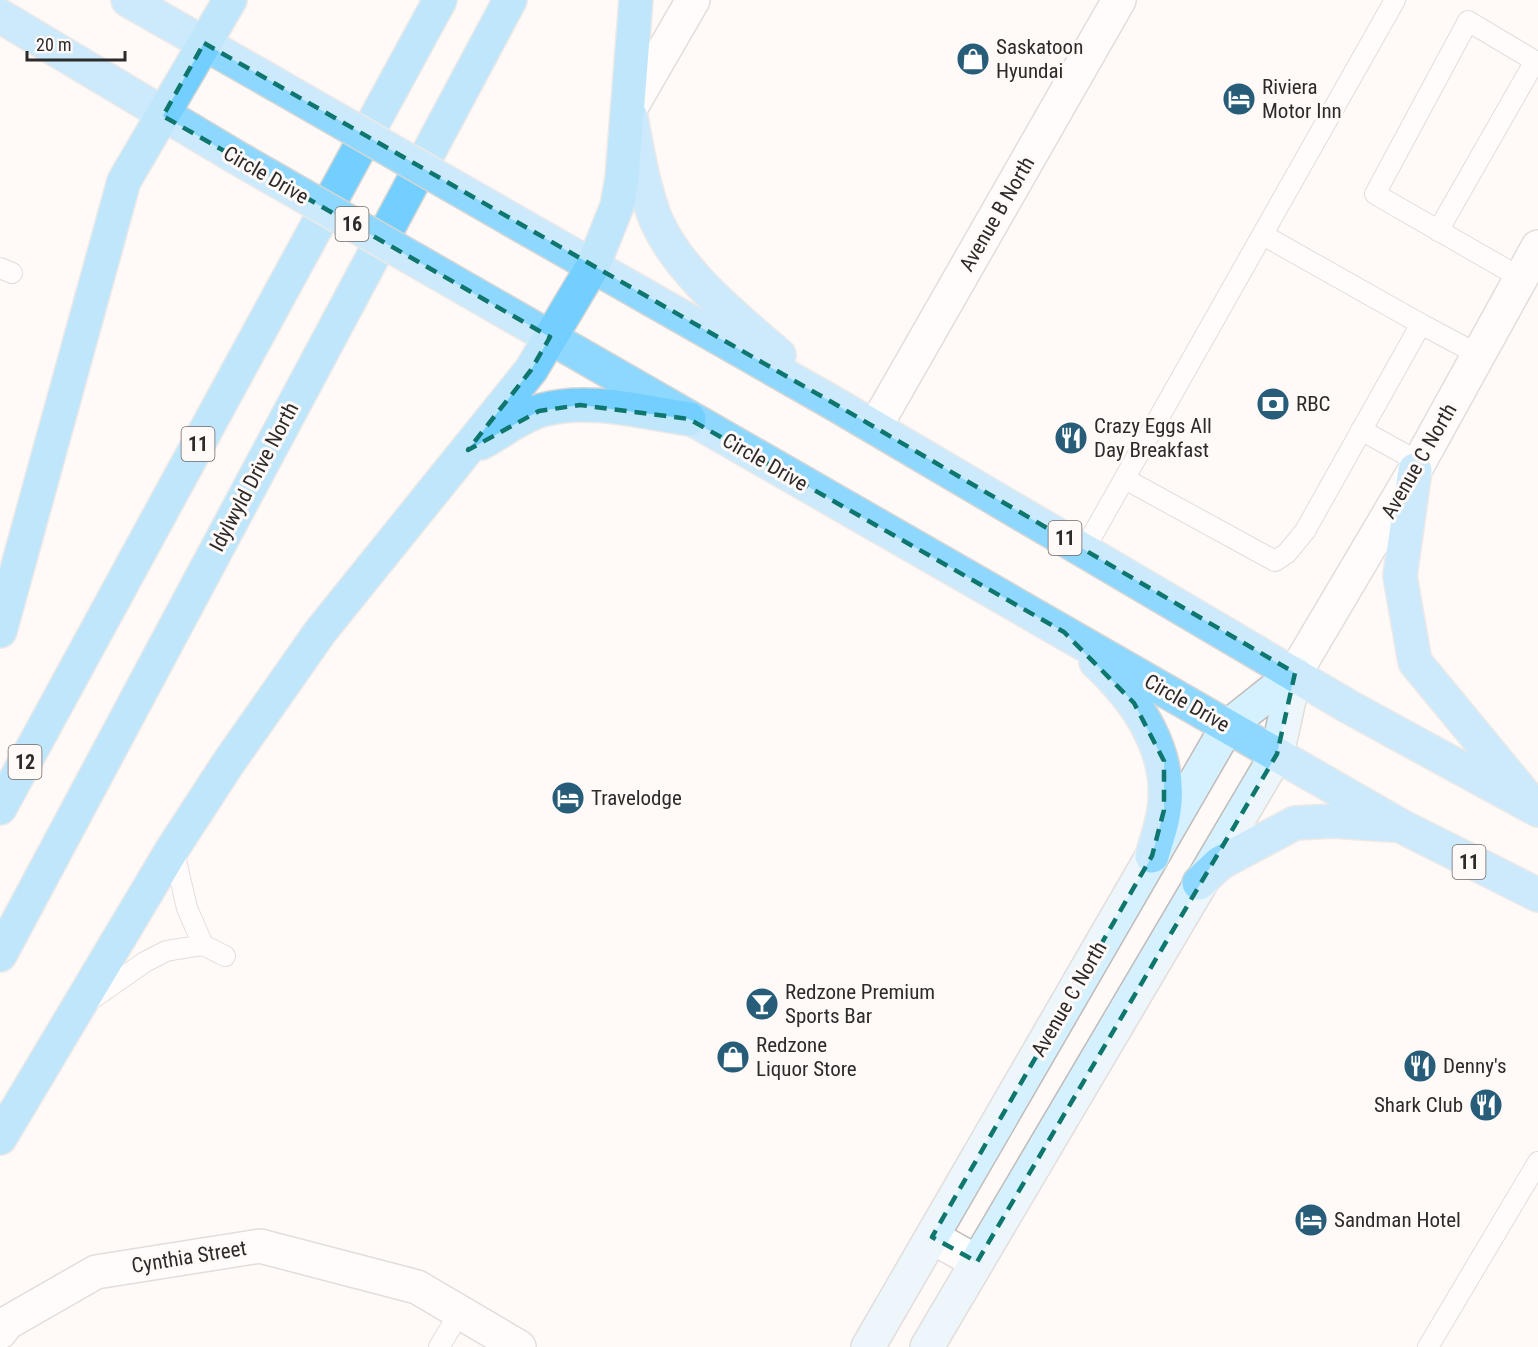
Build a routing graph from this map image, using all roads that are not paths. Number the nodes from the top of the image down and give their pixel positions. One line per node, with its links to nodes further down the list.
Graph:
1 (128, 0): 10 (highway)
2 (230, 0): 10 (highway)
3 (440, 0): 32 (highway, 11)
4 (510, 0): 43 (highway, Idylwyld Drive North)
5 (636, 0): 11 (highway)
6 (693, 0): 11 (street)
7 (1119, 0): 23 (street, Avenue B North)
8 (1395, 0): 14 (lane)
9 (0, 16): 12 (highway, Circle Drive / 16)
10 (204, 43): 12 (highway); 16 (highway, bridge)
11 (630, 109): 16 (highway); 21 (highway)
12 (163, 116): 19 (highway, Circle Drive / 16, bridge); 29 (highway)
13 (1438, 231): 13 (lane); 17 (lane)
14 (1263, 234): 18 (lane); 27 (lane)
15 (1538, 247): 17 (street, Avenue C North)
16 (592, 266): 19 (highway); 21 (highway, 11)
17 (1521, 278): 20 (street, Avenue C North)
18 (1421, 324): 20 (lane); 24 (lane)
19 (550, 337): 22 (highway, Circle Drive / 11); 25 (highway)
20 (1479, 355): 26 (street, Avenue C North)
21 (835, 404): 23 (highway, 11)
22 (689, 419): 25 (highway); 30 (highway, Circle Drive / 11)
23 (875, 427): 28 (highway, 11)
24 (1361, 430): 26 (lane); 27 (lane)
25 (468, 450): 38 (highway)
26 (1417, 466): 31 (street, Avenue C North); 36 (highway)
27 (1125, 479): 28 (lane)
28 (1084, 550): 31 (highway, 11)
29 (0, 631)
30 (1064, 632): 33 (highway, Circle Drive / 11); 39 (highway)
31 (1295, 673): 33 (main road, Avenue C North); 34 (main road, Avenue C North); 36 (highway, 11)
32 (50, 716): 35 (highway, 12)
33 (1227, 727): 34 (highway, Circle Drive / 11); 39 (main road, Avenue C North)
34 (1277, 754): 37 (highway, Circle Drive / 11); 40 (main road, Avenue C North)
35 (0, 808)
36 (1537, 810)
37 (1401, 826): 40 (highway); 41 (highway, Circle Drive / 11)
38 (173, 848): 42 (lane); 45 (highway)
39 (1152, 856): 48 (main road, Avenue C North)
40 (1199, 883): 49 (main road, Avenue C North)
41 (1538, 896)
42 (203, 945): 44 (lane); 45 (lane)
43 (0, 955)
44 (225, 956)
45 (74, 1012): 46 (highway)
46 (0, 1138)
47 (1538, 1162): 56 (lane)
48 (932, 1237): 49 (street); 54 (main road, Avenue C North)
49 (977, 1262): 55 (main road, Avenue C North)
50 (460, 1312): 51 (street, Cynthia Street); 52 (lane); 53 (street, Cynthia Street)
51 (0, 1332)
52 (438, 1347)
53 (519, 1347)
54 (868, 1347)
55 (927, 1347)
56 (1428, 1347)

